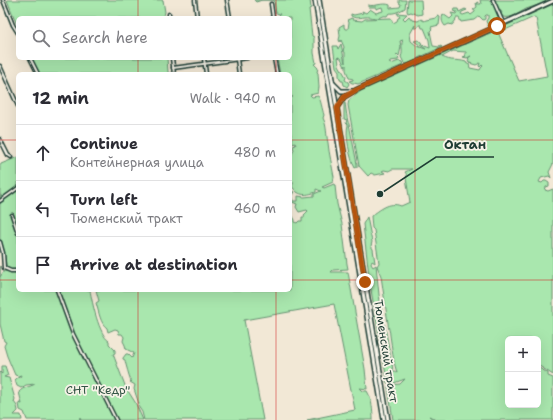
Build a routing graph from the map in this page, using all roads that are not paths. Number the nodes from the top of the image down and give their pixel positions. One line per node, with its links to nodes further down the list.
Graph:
1 (3, 0): 13 (street)
2 (195, 0): 9 (street)
3 (227, 0): 10 (street)
4 (315, 0): 42 (main road, Тюменский тракт)
5 (319, 0): 28 (main road, Тюменский тракт)
6 (493, 0): 12 (street)
7 (553, 1): 12 (main road)
8 (271, 4): 11 (street)
9 (197, 16)
10 (230, 16)
11 (273, 16)
12 (503, 23): 29 (main road)
13 (16, 30)
14 (31, 60): 23 (street)
15 (172, 60): 22 (street)
16 (204, 60): 20 (street)
17 (226, 60): 20 (street)
18 (237, 60): 26 (street)
19 (274, 60): 27 (street)
20 (205, 64): 22 (street); 25 (street)
21 (0, 66): 30 (street)
22 (173, 68): 24 (street)
23 (37, 72)
24 (174, 72)
25 (206, 72)
26 (239, 72)
27 (277, 72)
28 (333, 82): 29 (main road); 31 (main road, Тюменский тракт)
29 (356, 90): 31 (main road)
30 (16, 102)
31 (337, 108): 43 (main road, Тюменский тракт)
32 (0, 139): 33 (street)
33 (12, 157)
34 (16, 189): 35 (street)
35 (0, 201)
36 (12, 215): 37 (street)
37 (16, 227)
38 (0, 242): 39 (street)
39 (16, 271)
40 (58, 292): 41 (street)
41 (116, 420)
42 (384, 420)
43 (388, 420)

